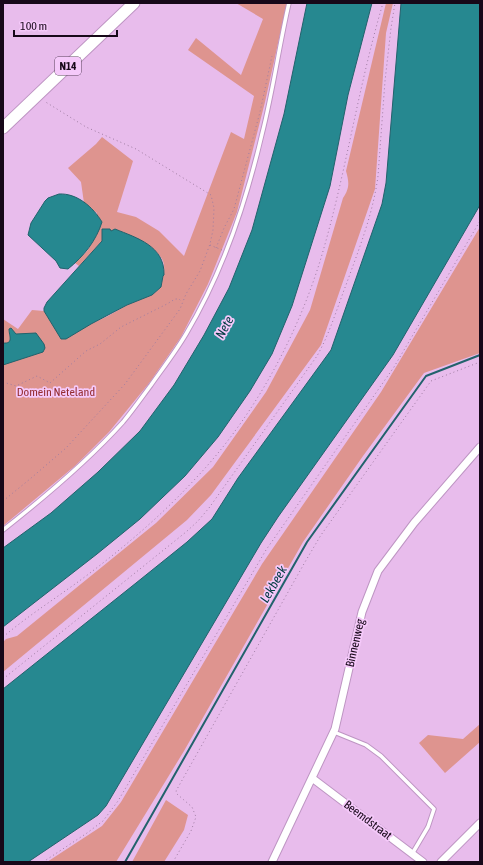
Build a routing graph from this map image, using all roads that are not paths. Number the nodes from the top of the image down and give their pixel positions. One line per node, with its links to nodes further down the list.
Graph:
1 (134, 3): 3 (main road, N14)
2 (289, 3): 5 (lane)
3 (3, 128)
4 (480, 447): 6 (street, Binnenweg)
5 (3, 530)
6 (334, 732): 7 (street, Binnenweg); 9 (lane)
7 (312, 778): 9 (street, Beemdstraat); 10 (street, Binnenweg)
8 (480, 824): 12 (street)
9 (412, 854): 11 (street, Beemdstraat)
10 (272, 862)
11 (423, 862)
12 (441, 862)

